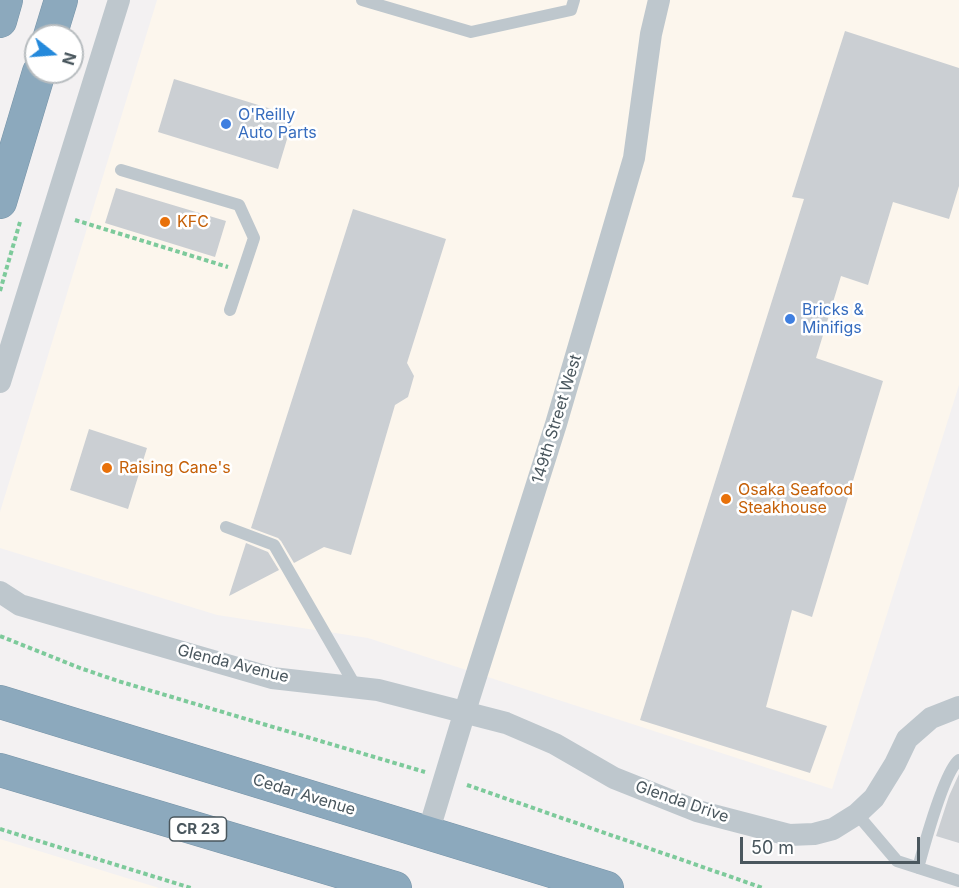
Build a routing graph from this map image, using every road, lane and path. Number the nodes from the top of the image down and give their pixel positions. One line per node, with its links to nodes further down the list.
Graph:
1 (6, 0): 7 (highway)
2 (61, 0): 8 (highway)
3 (119, 0): 15 (street)
4 (362, 0): 5 (lane)
5 (574, 0)
6 (659, 0): 22 (street, 149th Street West)
7 (0, 21)
8 (54, 24)
9 (35, 84): 11 (highway)
10 (121, 170): 14 (lane)
11 (0, 202)
12 (71, 218): 13 (path)
13 (229, 267)
14 (230, 310)
15 (0, 382)
16 (226, 527): 19 (lane)
17 (0, 592): 19 (street, Glenda Avenue)
18 (0, 636): 26 (path)
19 (356, 687): 22 (street, Glenda Avenue)
20 (0, 702): 29 (highway, Cedar Avenue)
21 (959, 707): 27 (street, Glenda Drive)
22 (465, 711): 23 (street, Glenda Avenue); 26 (street, 149th Street West)
23 (506, 723): 27 (street, Glenda Drive)
24 (959, 760): 30 (lane)
25 (0, 770): 33 (highway, CR 23)
26 (444, 778): 29 (street, 149th Street West); 35 (path)
27 (857, 814): 30 (lane)
28 (0, 829): 32 (path)
29 (428, 833): 34 (highway, Cedar Avenue)
30 (918, 867): 31 (lane)
31 (959, 880)
32 (192, 888)
33 (395, 888)
34 (607, 888)
35 (763, 888)

